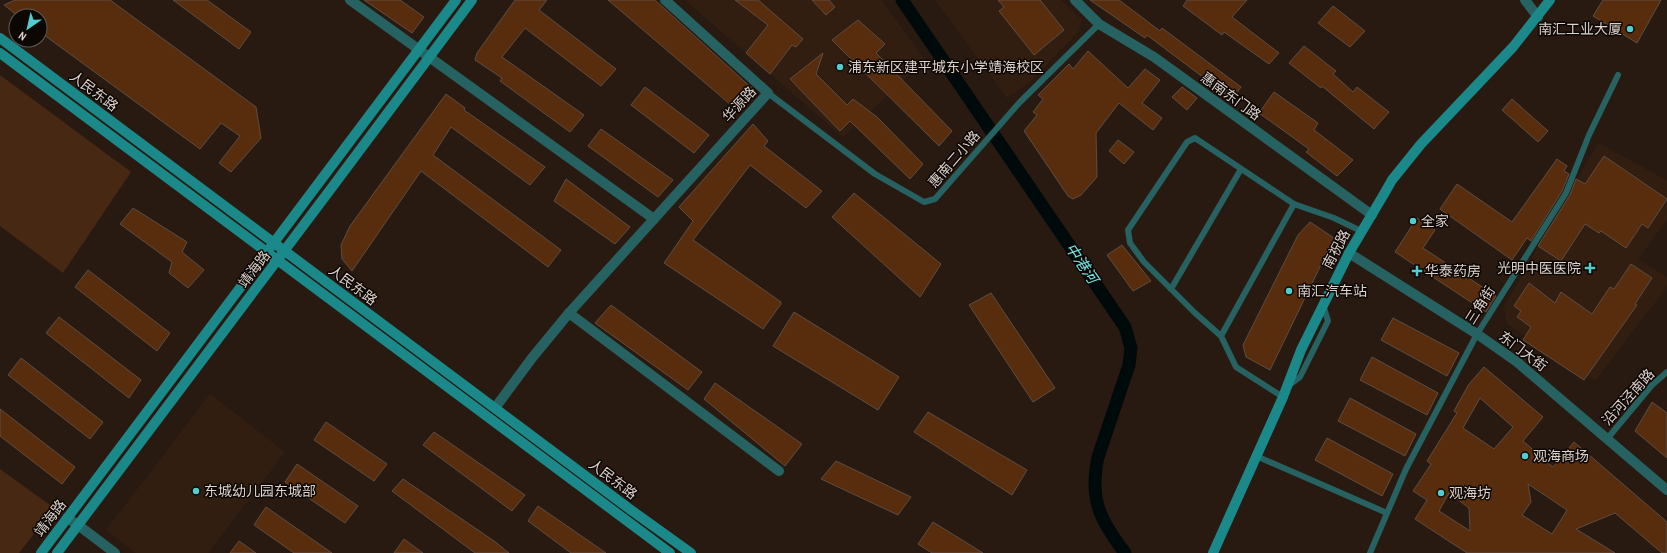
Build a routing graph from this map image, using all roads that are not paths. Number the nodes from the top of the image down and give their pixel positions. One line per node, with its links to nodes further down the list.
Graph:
1 (350, 0): 11 (street)
2 (456, 0): 11 (main road, 靖海路)
3 (472, 0): 13 (main road, 靖海路)
4 (665, 0): 15 (street, 华源路)
5 (1075, 0): 9 (street, 惠南东门路)
6 (1526, 0): 8 (street)
7 (1550, 0): 8 (main road, 南祝路)
8 (1538, 18): 18 (main road, 南祝路)
9 (1099, 24): 15 (lane, 惠南二小路); 18 (street, 惠南东门路)
10 (0, 38): 21 (main road, 人民东路)
11 (419, 49): 13 (street); 21 (main road, 靖海路)
12 (0, 53): 23 (main road, 人民东路)
13 (429, 57): 19 (street); 22 (main road, 靖海路)
14 (1618, 75): 28 (lane, 三角街)
15 (768, 93): 19 (street, 华源路)
16 (1241, 169): 17 (lane); 26 (lane); 26 (lane)
17 (1294, 204): 20 (lane); 29 (lane)
18 (1372, 215): 20 (main road, 南祝路)
19 (654, 219): 27 (street, 华源路)
20 (1361, 231): 24 (main road, 南祝路)
21 (274, 243): 22 (main road, 人民东路); 23 (main road, 靖海路)
22 (285, 251): 25 (main road, 靖海路); 32 (main road, 人民东路)
23 (267, 253): 25 (main road, 人民东路); 38 (main road, 靖海路)
24 (1349, 253): 28 (street, 东门大街); 31 (main road, 南祝路)
25 (277, 261): 39 (main road, 靖海路); 43 (main road, 人民东路)
26 (1171, 289): 29 (lane)
27 (569, 314): 32 (street, 华源路); 35 (street)
28 (1477, 334): 33 (street, 东门大街); 37 (lane, 三角街)
29 (1221, 336): 31 (lane)
30 (1667, 372): 33 (lane, 沿河泾南路)
31 (1283, 397): 34 (main road, 南祝路)
32 (495, 408): 44 (main road, 人民东路)
33 (1607, 439): 36 (street, 东门大街)
34 (1256, 456): 37 (lane); 45 (main road, 南祝路)
35 (778, 471)
36 (1667, 490)
37 (1387, 513): 46 (lane, 三角街)
38 (67, 518): 39 (street); 40 (main road, 靖海路)
39 (78, 525): 41 (main road, 靖海路); 42 (street)
40 (41, 553)
41 (57, 553)
42 (115, 553)
43 (670, 553)
44 (691, 553)
45 (1213, 553)
46 (1370, 553)

